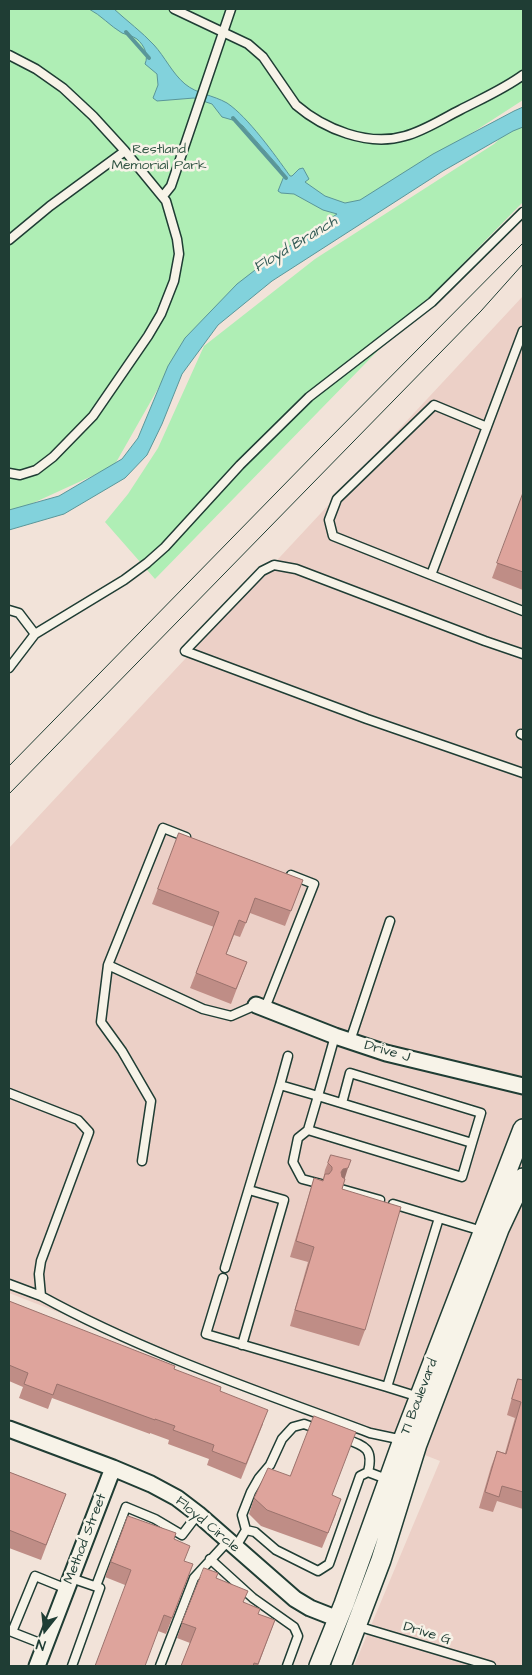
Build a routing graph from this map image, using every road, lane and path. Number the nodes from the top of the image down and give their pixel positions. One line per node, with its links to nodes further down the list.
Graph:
1 (174, 9): 3 (lane)
2 (231, 9): 3 (lane)
3 (223, 32): 5 (lane); 7 (lane)
4 (9, 55): 6 (lane)
5 (523, 75)
6 (125, 151): 7 (lane); 9 (lane)
7 (163, 196): 12 (lane)
8 (523, 212): 16 (lane)
9 (9, 240)
10 (523, 330): 11 (lane)
11 (487, 427): 13 (lane); 13 (lane)
12 (9, 473)
13 (431, 575): 15 (lane)
14 (9, 610): 16 (lane)
15 (523, 611)
16 (35, 634): 18 (lane)
17 (523, 654): 19 (lane)
18 (9, 668)
19 (523, 773)
20 (190, 838): 23 (lane)
21 (279, 871): 24 (lane)
22 (390, 921): 25 (lane)
23 (108, 965): 24 (lane); 35 (lane)
24 (260, 1006): 25 (street, Drive J)
25 (343, 1038): 28 (street, Drive J); 30 (lane)
26 (288, 1056): 27 (lane)
27 (280, 1085): 30 (lane); 39 (lane)
28 (523, 1086)
29 (9, 1093): 45 (lane)
30 (318, 1096): 31 (lane); 33 (lane)
31 (342, 1103): 34 (lane); 34 (lane)
32 (523, 1129): 41 (street, TI Boulevard)
33 (308, 1130): 34 (lane); 37 (lane)
34 (472, 1143)
35 (142, 1161)
36 (523, 1178): 52 (street, TI Boulevard)
37 (321, 1184)
38 (341, 1189): 40 (lane)
39 (249, 1190): 42 (lane); 46 (lane)
40 (439, 1218): 41 (lane); 47 (lane)
41 (484, 1231): 48 (street, TI Boulevard)
42 (225, 1268)
43 (223, 1278): 46 (lane)
44 (9, 1284): 45 (lane)
45 (40, 1296): 52 (lane)
46 (242, 1345): 47 (lane)
47 (387, 1387): 48 (lane)
48 (419, 1397): 52 (street, TI Boulevard)
49 (9, 1430): 53 (street, Floyd Circle)
50 (322, 1431): 57 (lane)
51 (332, 1434): 54 (lane)
52 (410, 1442): 55 (street, TI Boulevard); 63 (street, TI Boulevard)
53 (113, 1468): 56 (street, Floyd Circle); 60 (street, Method Street)
54 (368, 1472): 55 (lane); 57 (lane)
55 (389, 1480): 62 (street, TI Boulevard)
56 (198, 1514): 58 (street, Floyd Circle); 61 (lane)
57 (246, 1530): 58 (lane)
58 (232, 1545): 59 (lane); 62 (street, Floyd Circle)
59 (210, 1559): 67 (lane); 68 (lane)
60 (69, 1584): 61 (lane); 64 (street, Method Street); 64 (lane)
61 (96, 1586): 66 (lane)
62 (338, 1619): 63 (street); 69 (street, TI Boulevard)
63 (357, 1626): 70 (street, TI Boulevard); 71 (lane, Drive G)
64 (45, 1645): 65 (street, Method Street)
65 (37, 1666)
66 (72, 1666)
67 (160, 1666)
68 (287, 1666)
69 (318, 1666)
70 (340, 1666)
71 (490, 1666)

